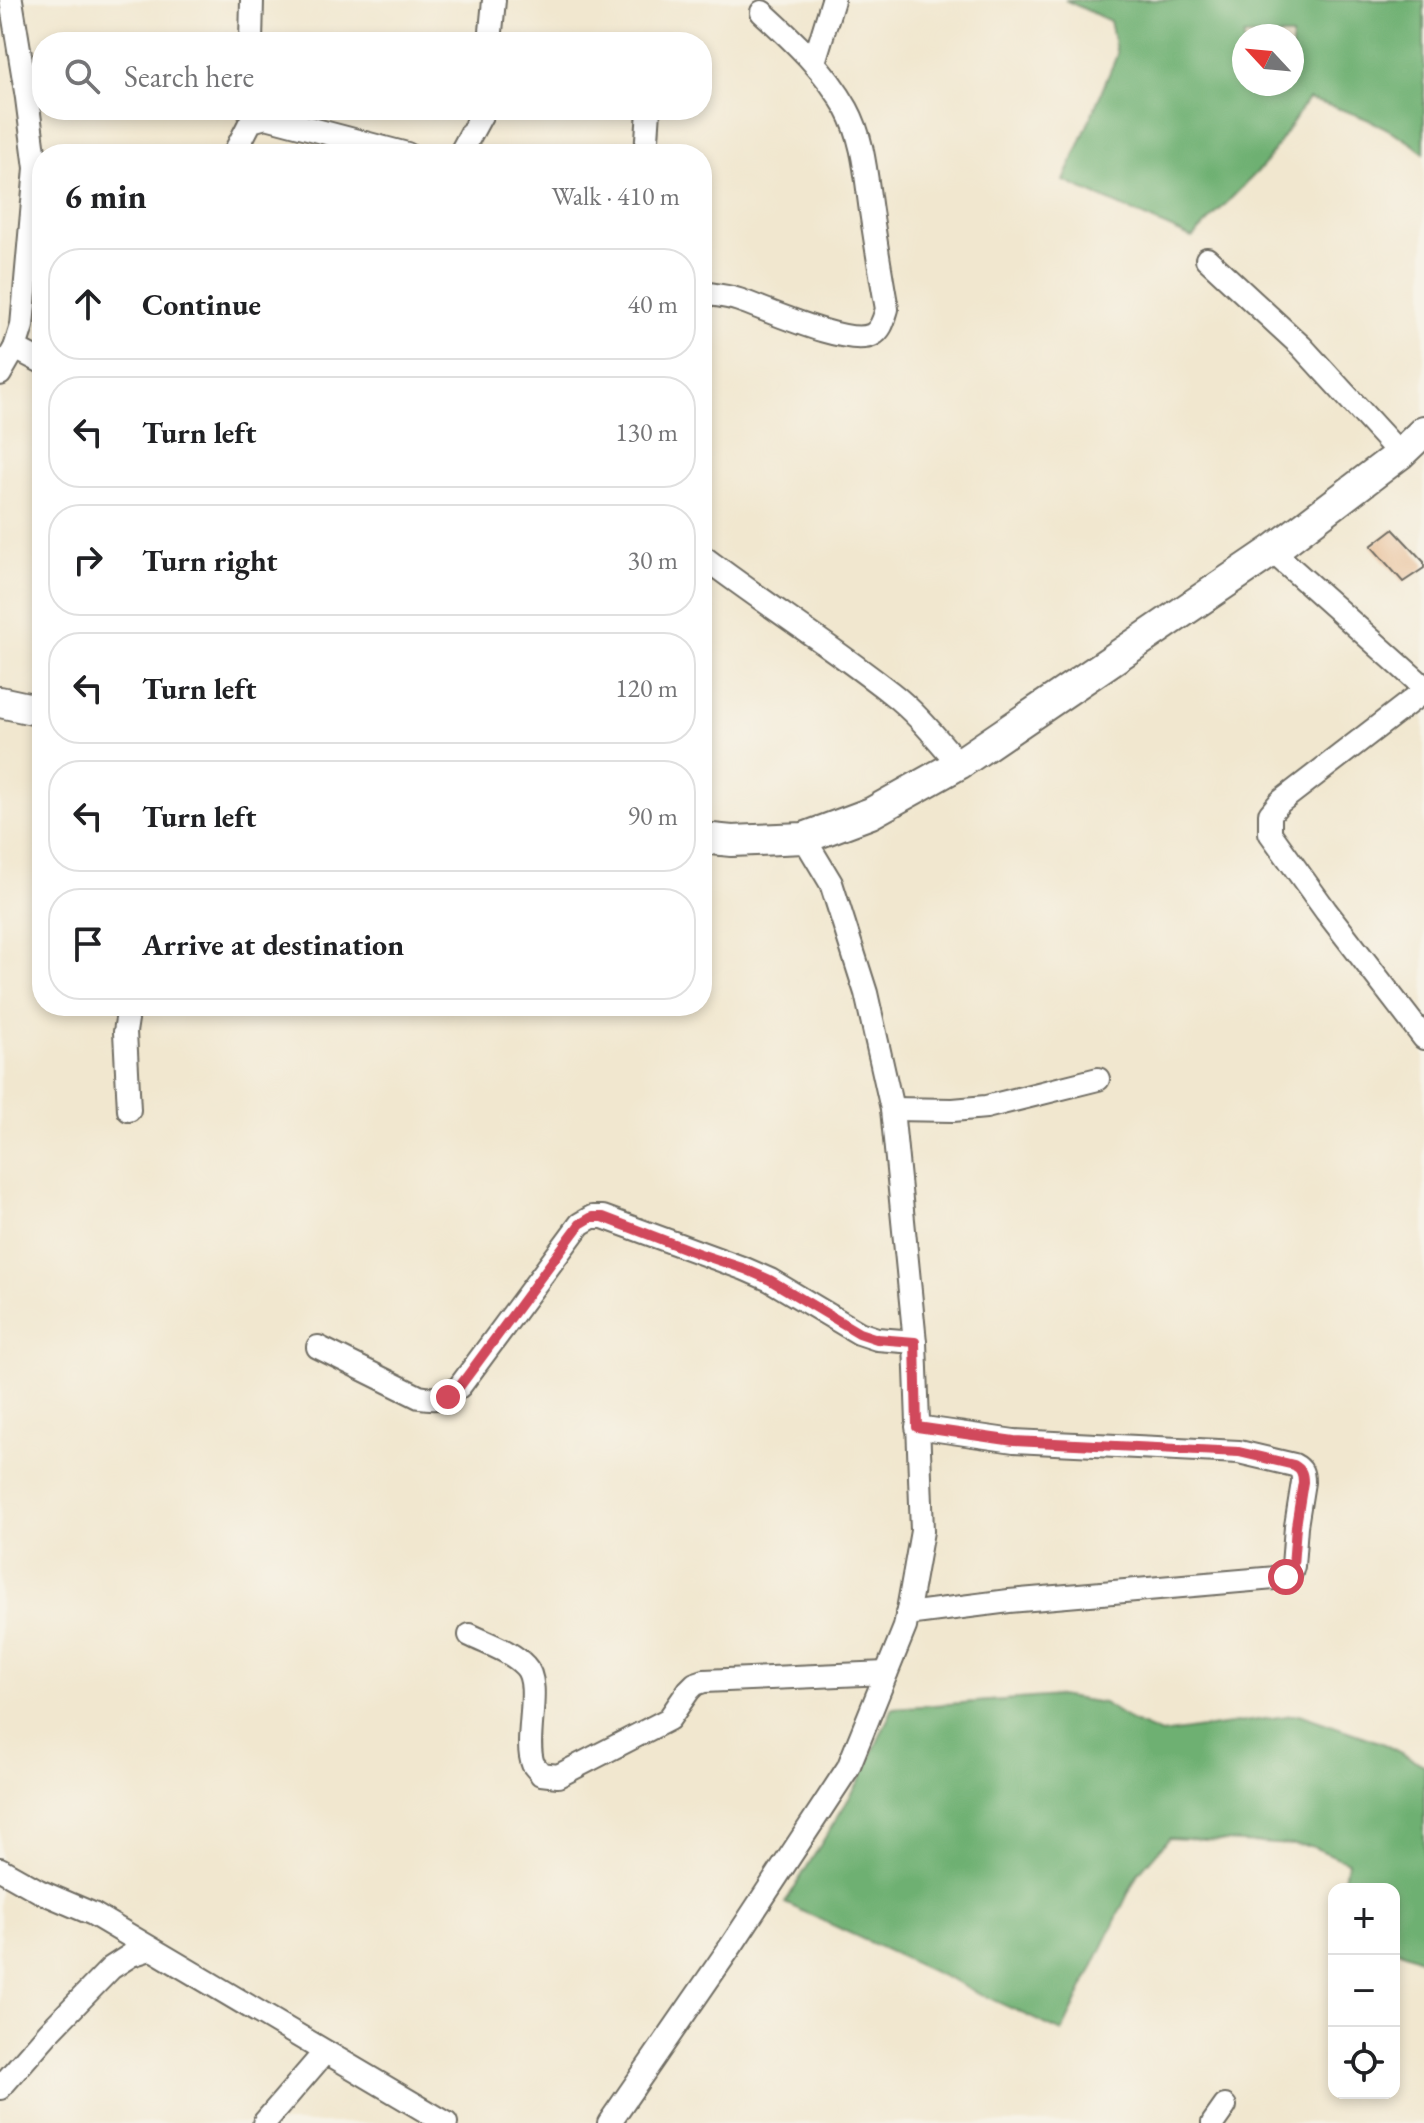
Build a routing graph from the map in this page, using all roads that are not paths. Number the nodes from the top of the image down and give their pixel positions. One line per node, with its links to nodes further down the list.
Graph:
1 (11, 0): 13 (street)
2 (252, 0): 6 (street)
3 (494, 0): 7 (street)
4 (833, 0): 8 (street)
5 (762, 12): 8 (street)
6 (251, 32)
7 (491, 32)
8 (814, 62): 20 (street)
9 (249, 120): 14 (street)
10 (277, 120): 15 (street)
11 (479, 120): 16 (street)
12 (648, 120): 17 (street)
13 (33, 144)
14 (238, 144)
15 (369, 144)
16 (465, 144)
17 (647, 144)
18 (32, 216): 21 (street)
19 (1207, 259): 25 (street)
20 (712, 295)
21 (15, 348): 22 (street); 23 (street)
22 (32, 357)
23 (0, 374)
24 (1424, 431): 25 (main road)
25 (1400, 454): 26 (main road)
26 (1272, 551): 28 (street); 31 (main road)
27 (712, 564): 31 (street)
28 (1422, 696): 35 (street)
29 (0, 702): 30 (main road)
30 (32, 709)
31 (959, 764): 32 (main road)
32 (804, 838): 33 (main road); 37 (street)
33 (712, 839)
34 (127, 1016): 38 (street)
35 (1424, 1038)
36 (1098, 1079): 37 (street)
37 (892, 1109): 39 (street)
38 (129, 1110)
39 (915, 1342): 40 (street); 41 (street)
40 (318, 1347)
41 (917, 1427): 42 (street); 42 (street)
42 (907, 1614): 44 (street)
43 (470, 1635): 44 (street)
44 (886, 1673): 51 (street)
45 (0, 1869): 46 (street)
46 (150, 1949): 47 (street); 48 (street)
47 (325, 2052): 49 (street); 50 (street)
48 (0, 2088)
49 (264, 2123)
50 (446, 2123)
51 (609, 2123)

